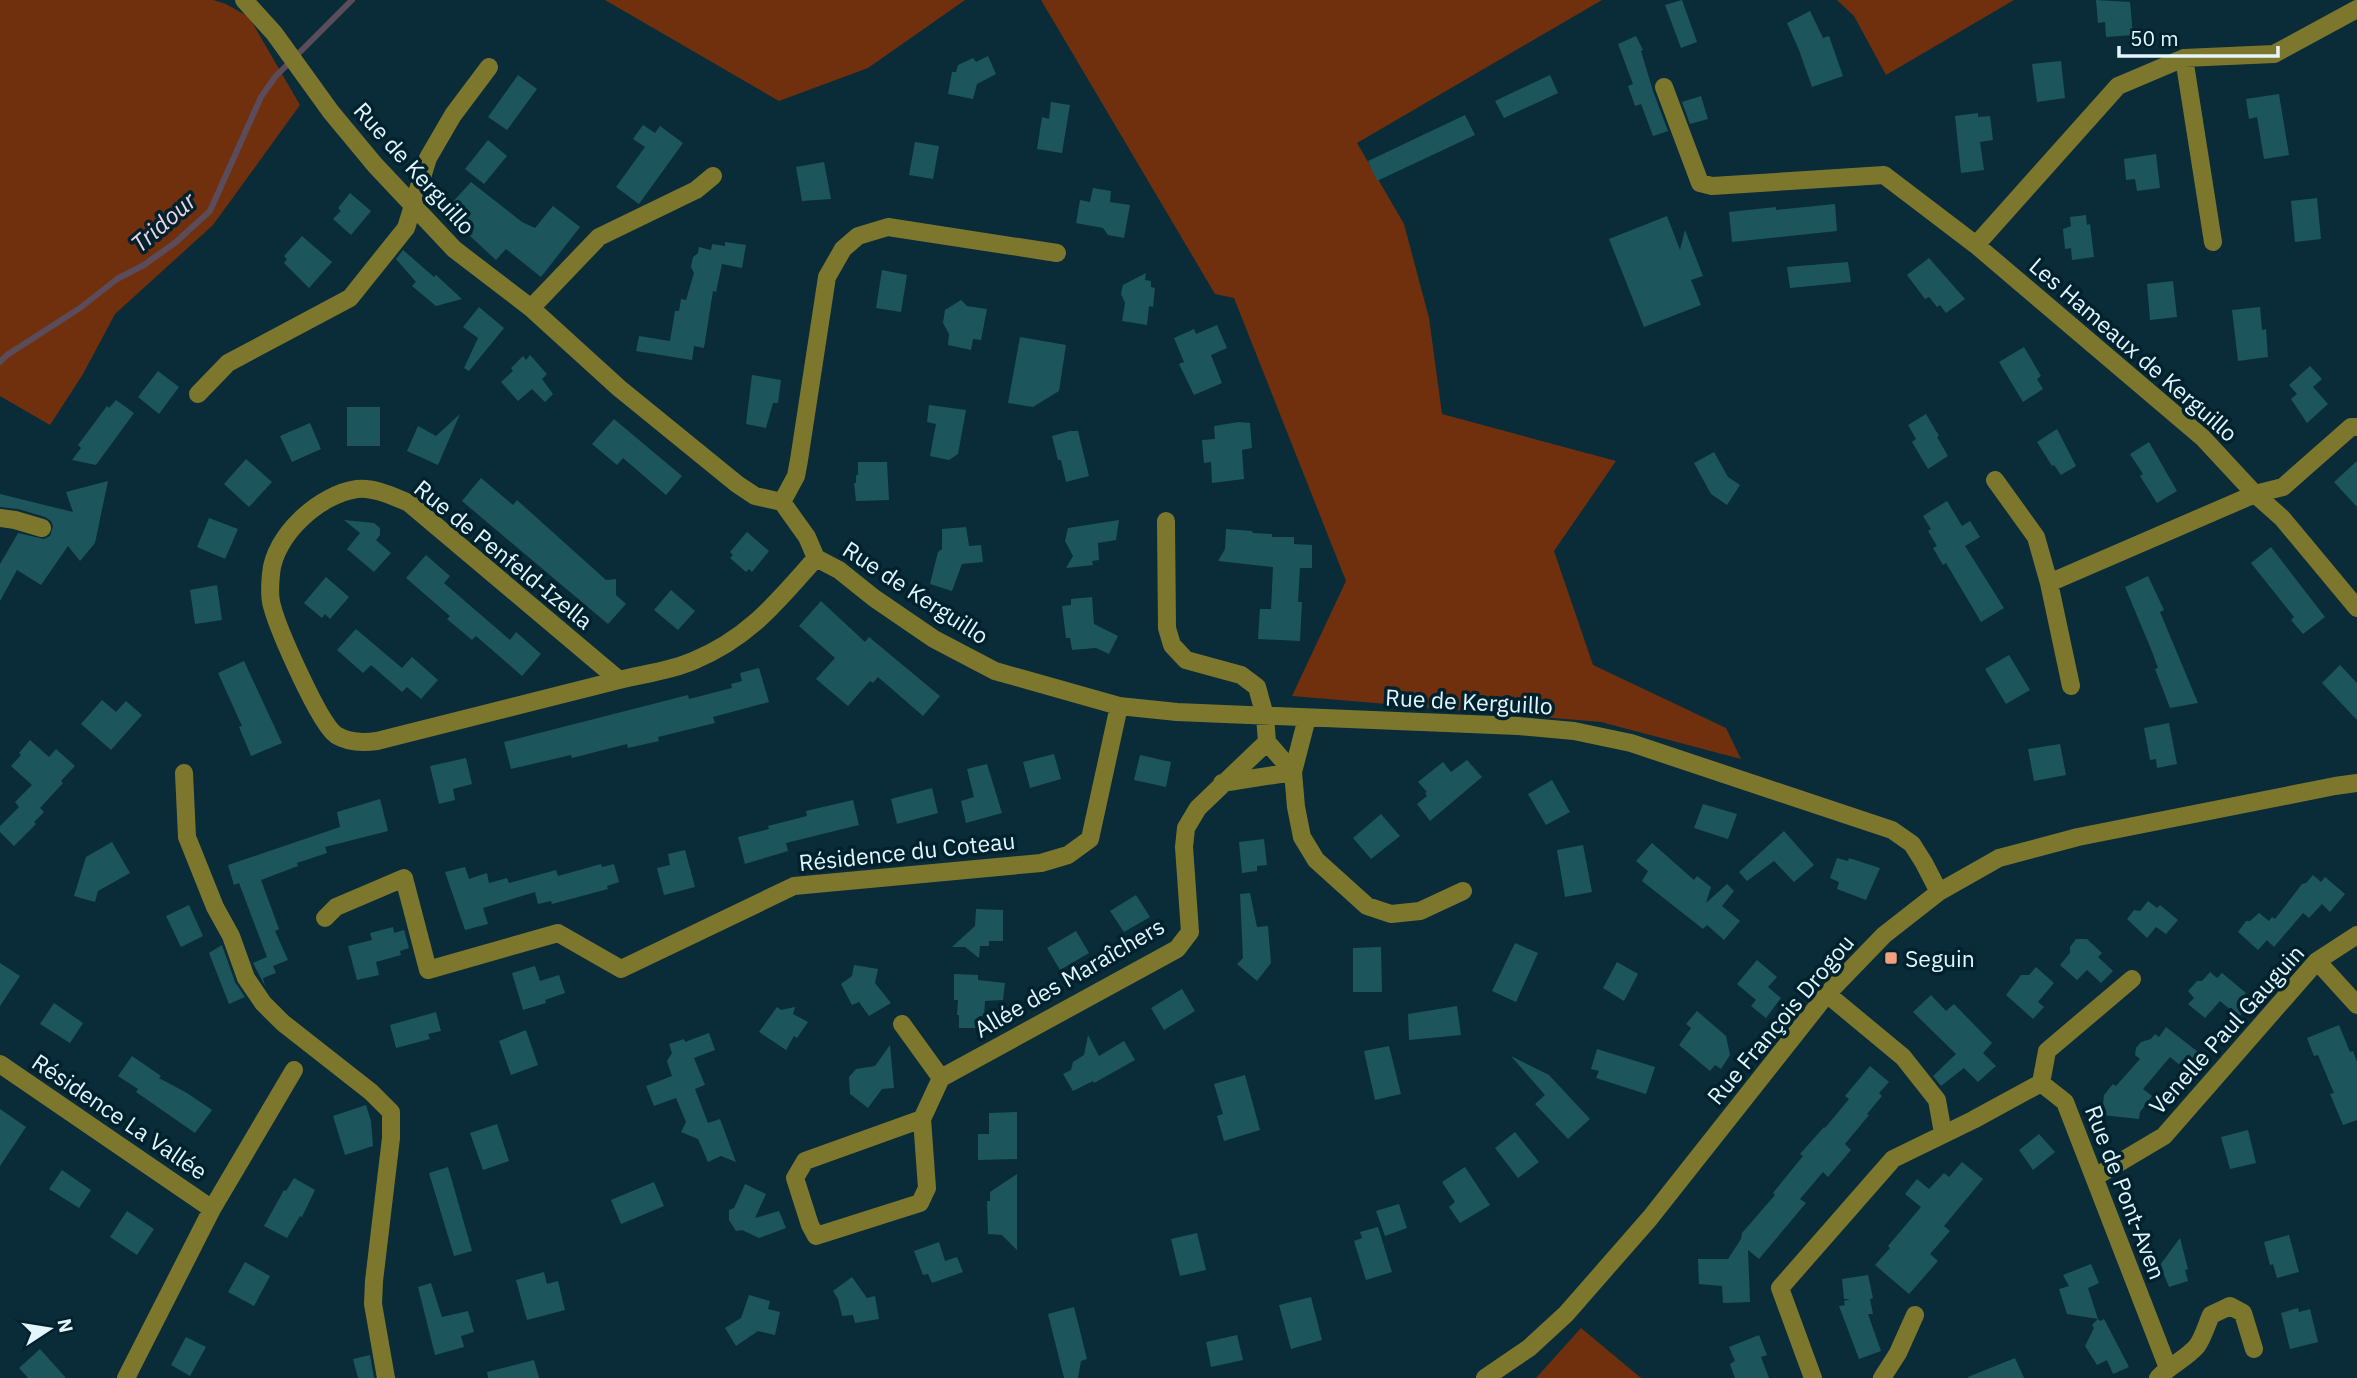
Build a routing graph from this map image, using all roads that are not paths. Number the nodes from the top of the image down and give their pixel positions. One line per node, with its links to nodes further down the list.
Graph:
1 (244, 0): 7 (street, Rue de Kerguillo)
2 (2357, 9): 3 (street)
3 (2184, 58): 8 (street); 9 (street)
4 (489, 67): 7 (street)
5 (1664, 87): 9 (street, Les Hameaux de Kerguillo)
6 (713, 176): 11 (street)
7 (415, 207): 11 (street, Rue de Kerguillo); 12 (street)
8 (2213, 242)
9 (1976, 245): 15 (street, Les Hameaux de Kerguillo)
10 (1057, 253): 16 (street)
11 (531, 308): 16 (street, Rue de Kerguillo)
12 (198, 394)
13 (2357, 427): 15 (street)
14 (1996, 480): 21 (street)
15 (2255, 494): 21 (street); 22 (street, Les Hameaux de Kerguillo)
16 (782, 502): 20 (street, Rue de Kerguillo)
17 (0, 518): 19 (street)
18 (1166, 521): 26 (street)
19 (43, 528)
20 (816, 558): 23 (street, Rue de Penfeld-Izella); 25 (street, Rue de Kerguillo)
21 (2049, 583): 24 (street)
22 (2357, 608)
23 (619, 680): 23 (street, Rue de Penfeld-Izella)
24 (2071, 686)
25 (1119, 706): 26 (street, Rue de Kerguillo); 35 (street, Résidence du Coteau)
26 (1265, 716): 27 (street, Rue de Kerguillo); 28 (street)
27 (1307, 718): 29 (street); 34 (street, Rue de Kerguillo)
28 (1267, 742): 29 (street); 31 (street, Allée des Maraîchers)
29 (1293, 772): 31 (street); 33 (street)
30 (184, 773): 54 (street)
31 (1222, 783): 44 (street, Allée des Maraîchers)
32 (2357, 783): 34 (street, Rue François Drogou)
33 (1463, 891)
34 (1939, 892): 39 (street, Rue François Drogou)
35 (325, 918)
36 (2357, 935): 37 (street, Venelle Paul Gauguin)
37 (2317, 961): 40 (street); 48 (street, Venelle Paul Gauguin)
38 (2132, 979): 45 (street)
39 (1827, 994): 47 (street); 55 (street, Rue François Drogou)
40 (2357, 1006)
41 (902, 1024): 44 (street)
42 (0, 1064): 49 (street, Résidence La Vallée)
43 (294, 1070): 49 (street, Résidence La Vallée)
44 (941, 1078): 46 (street)
45 (2041, 1083): 47 (street); 48 (street, Rue de Pont-Aven)
46 (922, 1119): 46 (street)
47 (1943, 1133): 56 (street)
48 (2095, 1177): 52 (street, Rue de Pont-Aven)
49 (212, 1209): 53 (street, Résidence La Vallée)
50 (1915, 1315): 57 (street)
51 (2254, 1349): 52 (street)
52 (2163, 1373)
53 (126, 1378)
54 (386, 1378)
55 (1485, 1378)
56 (1813, 1378)
57 (1882, 1378)

